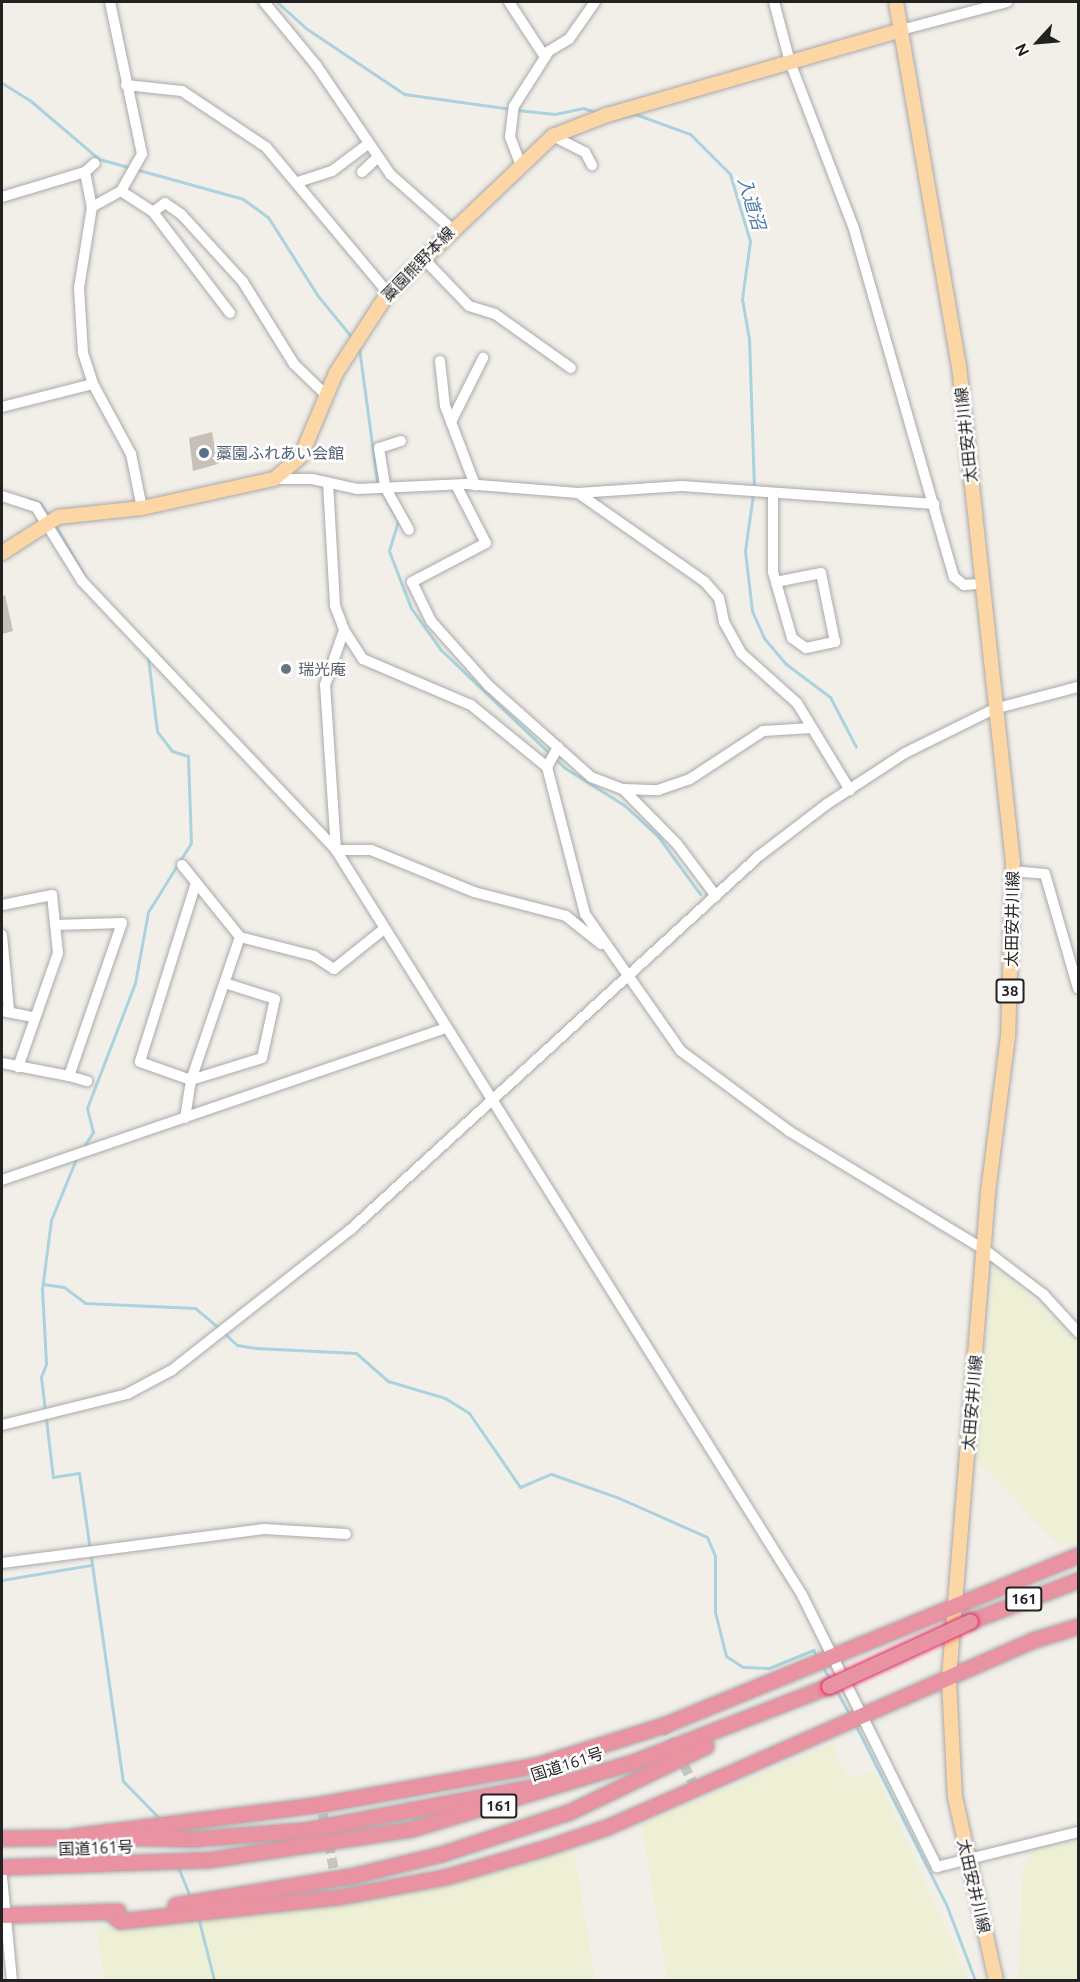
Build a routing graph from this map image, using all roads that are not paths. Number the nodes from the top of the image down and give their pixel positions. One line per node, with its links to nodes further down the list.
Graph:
1 (110, 2): 11 (street)
2 (264, 2): 13 (street)
3 (509, 2): 9 (street)
4 (595, 2): 9 (street)
5 (774, 2): 10 (street)
6 (896, 2): 8 (main road, 太田安井川線 / 38)
7 (1007, 2): 8 (street)
8 (901, 30): 10 (main road, 藁園熊野本線); 53 (main road, 太田安井川線 / 38)
9 (545, 57): 16 (street)
10 (790, 62): 12 (main road, 藁園熊野本線); 47 (street)
11 (126, 85): 20 (street); 21 (street)
12 (553, 136): 16 (main road, 藁園熊野本線); 17 (street)
13 (368, 144): 14 (street); 20 (street)
14 (378, 157): 19 (street); 25 (street)
15 (95, 163): 18 (street)
16 (520, 163): 25 (main road, 藁園熊野本線)
17 (592, 165)
18 (85, 172): 22 (street); 23 (street)
19 (362, 172)
20 (298, 182): 29 (street)
21 (121, 191): 23 (street); 24 (street)
22 (2, 197)
23 (92, 207): 34 (street)
24 (153, 212): 27 (street); 28 (street)
25 (452, 229): 26 (main road, 藁園熊野本線)
26 (423, 258): 29 (main road, 藁園熊野本線); 33 (street)
27 (221, 263): 28 (street); 35 (street)
28 (204, 276): 30 (street)
29 (388, 293): 35 (main road, 藁園熊野本線)
30 (230, 313)
31 (483, 358): 37 (street)
32 (440, 361): 37 (street)
33 (571, 368)
34 (93, 384): 36 (street); 48 (street)
35 (327, 396): 39 (main road, 藁園熊野本線)
36 (2, 407)
37 (451, 422): 42 (street)
38 (401, 441): 43 (street)
39 (274, 479): 40 (street); 48 (main road, 藁園熊野本線)
40 (328, 483): 43 (street); 54 (street)
41 (456, 485): 42 (street); 43 (street); 58 (street)
42 (475, 485): 44 (street)
43 (385, 487): 50 (street)
44 (578, 493): 45 (street); 57 (street)
45 (774, 493): 47 (street); 52 (street)
46 (2, 496): 49 (street)
47 (934, 504): 53 (street)
48 (142, 507): 49 (main road, 藁園熊野本線)
49 (50, 521): 51 (main road, 藁園熊野本線); 62 (street)
50 (409, 530)
51 (2, 553)
52 (776, 582): 52 (street)
53 (980, 584): 56 (main road, 太田安井川線 / 38)
54 (344, 630): 59 (street); 62 (street)
55 (1078, 687): 56 (street)
56 (994, 709): 61 (street); 64 (main road, 太田安井川線 / 38)
57 (812, 728): 60 (street); 61 (street)
58 (557, 748): 59 (street); 60 (street)
59 (548, 765): 72 (street)
60 (623, 789): 66 (street)
61 (850, 790): 66 (street)
62 (336, 850): 69 (street); 72 (street)
63 (182, 865): 65 (street)
64 (1012, 871): 75 (street); 87 (main road, 太田安井川線 / 38)
65 (195, 886): 71 (street); 82 (street)
66 (716, 896): 73 (street)
67 (2, 905): 68 (street)
68 (56, 925): 77 (street); 81 (street)
69 (384, 929): 71 (street); 78 (street)
70 (2, 935): 76 (street)
71 (240, 937): 74 (street)
72 (608, 950): 73 (street)
73 (629, 978): 84 (street); 87 (street)
74 (225, 983): 82 (street); 82 (street)
75 (1078, 988)
76 (5, 1011): 77 (street)
77 (34, 1017): 80 (street)
78 (447, 1029): 84 (street); 85 (street)
79 (2, 1063): 80 (street)
80 (18, 1066): 81 (street)
81 (69, 1076): 83 (street)
82 (191, 1080): 85 (street)
83 (87, 1082)
84 (492, 1102): 89 (street); 96 (street)
85 (185, 1118): 86 (street)
86 (2, 1180)
87 (985, 1250): 88 (street); 94 (main road, 太田安井川線 / 38)
88 (1078, 1332)
89 (2, 1425)
90 (346, 1534): 92 (street)
91 (1078, 1555): 94 (highway)
92 (2, 1563)
93 (1078, 1580): 99 (highway, 国道161号 / 161, bridge)
94 (956, 1604): 96 (highway); 97 (main road, 太田安井川線 / 38)
95 (1078, 1626): 97 (highway)
96 (832, 1658): 98 (street); 101 (highway)
97 (949, 1680): 98 (highway); 104 (main road, 太田安井川線 / 38)
98 (862, 1720): 104 (street); 108 (highway)
99 (744, 1723): 100 (highway, 国道161号 / 161); 109 (highway)
100 (592, 1774): 101 (highway); 105 (highway, 国道161号 / 161)
101 (165, 1831): 103 (highway)
102 (1078, 1832): 104 (street)
103 (2, 1838)
104 (966, 1860): 112 (main road, 太田安井川線 / 38)
105 (2, 1868)
106 (2, 1877): 110 (street)
107 (336, 1881): 108 (street)
108 (339, 1898): 109 (highway)
109 (196, 1909): 110 (highway)
110 (4, 1915): 111 (street)
111 (12, 1980)
112 (996, 1980)

